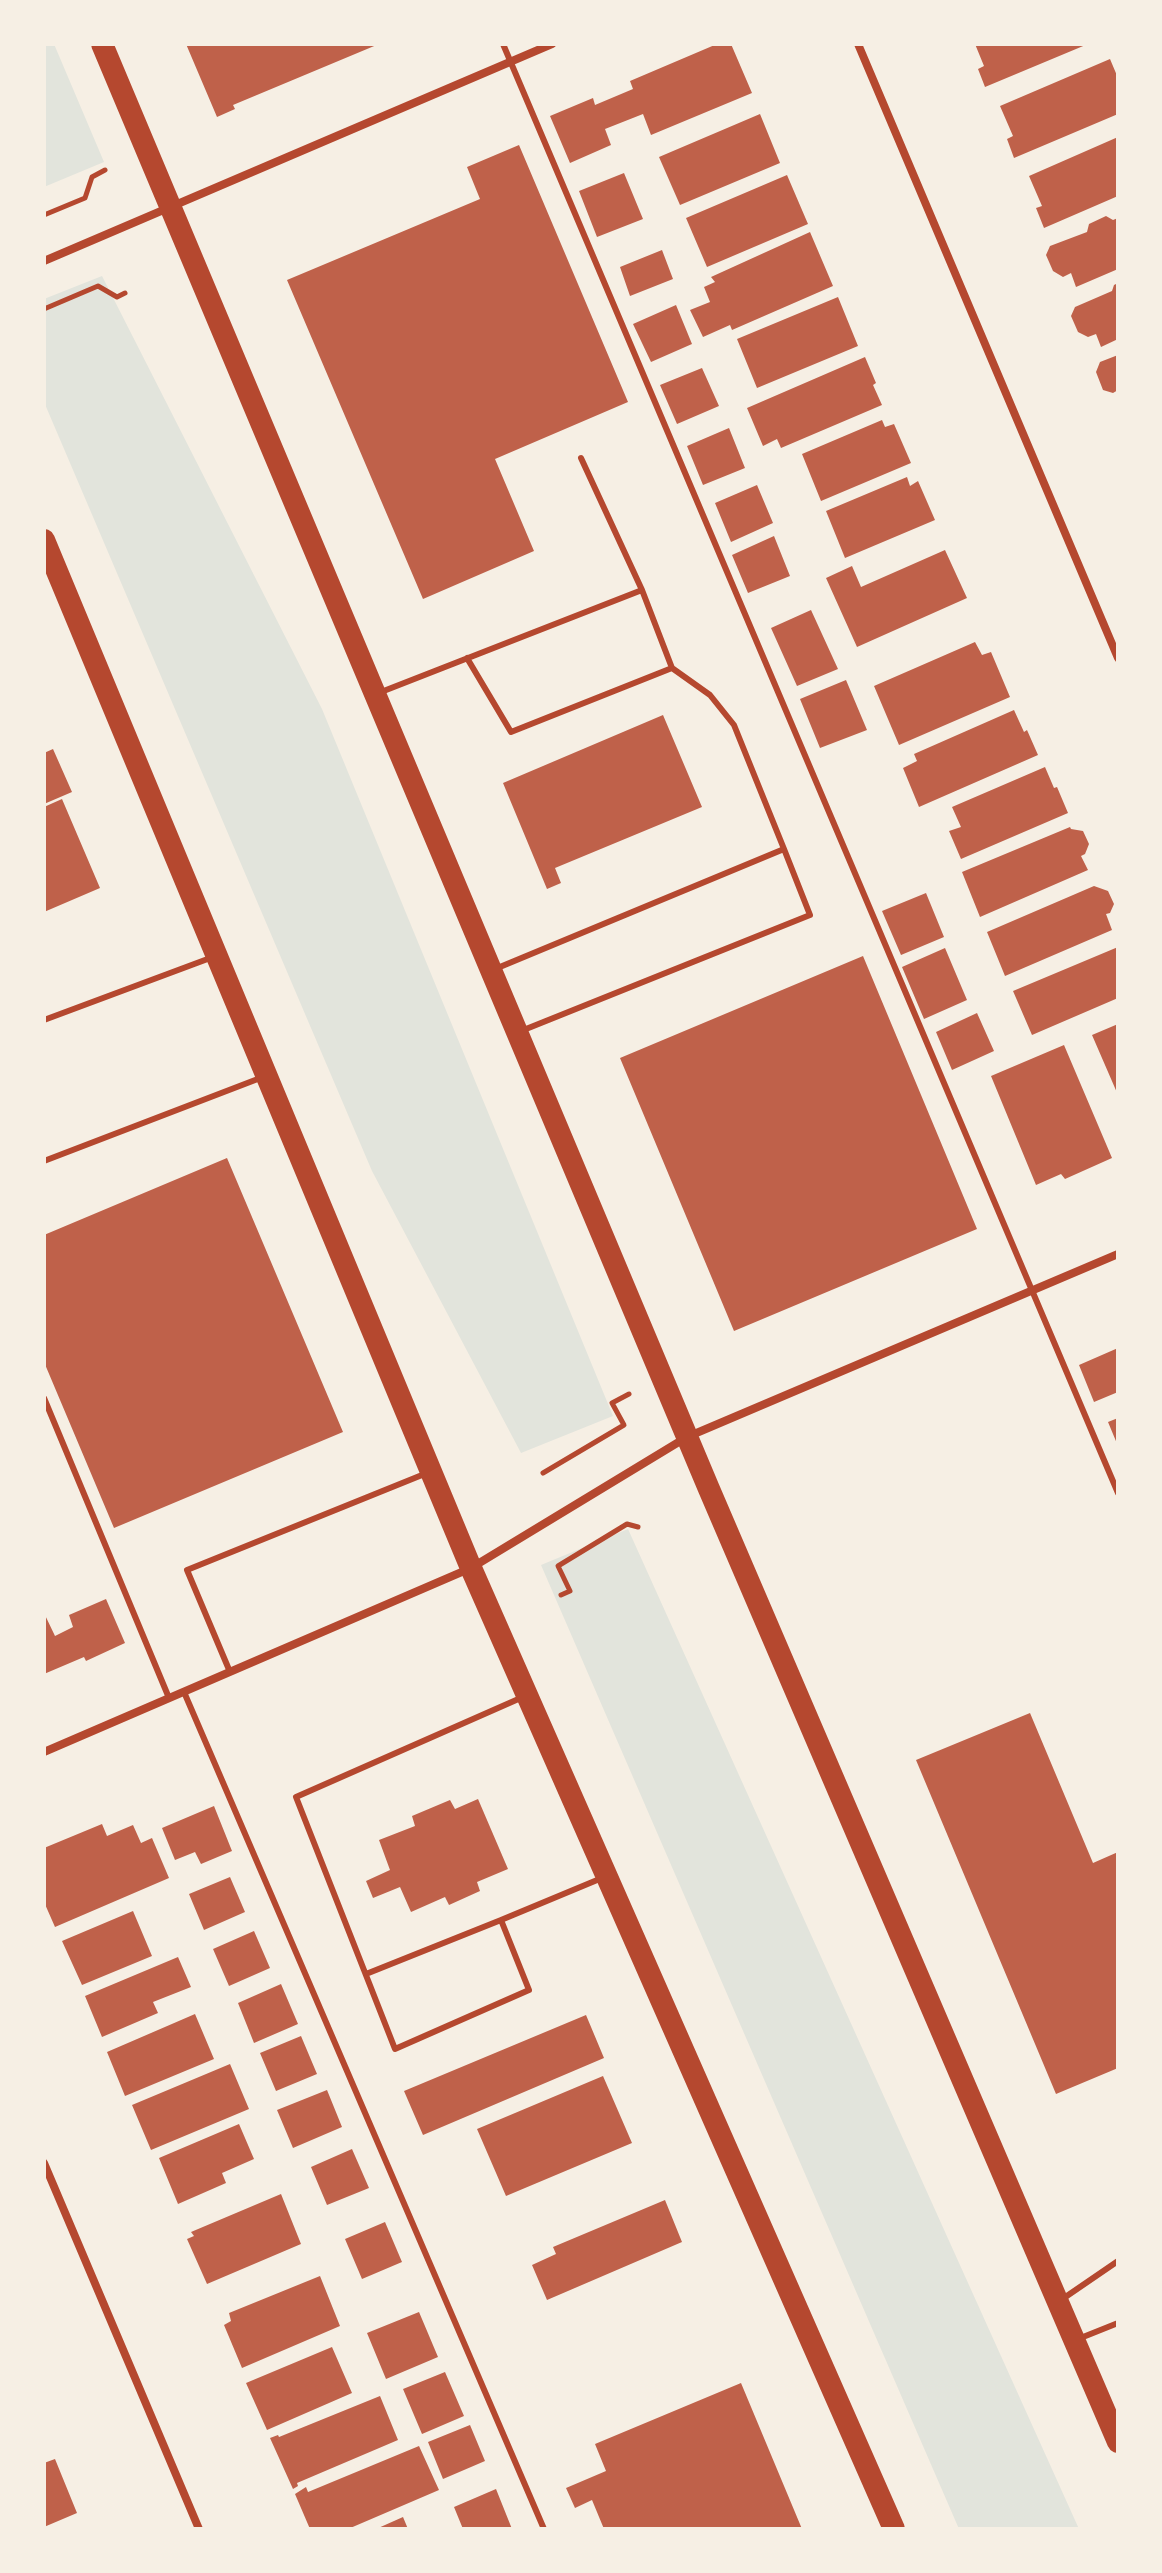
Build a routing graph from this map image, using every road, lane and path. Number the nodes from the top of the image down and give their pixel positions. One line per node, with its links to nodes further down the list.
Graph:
1 (102, 44): 7 (highway)
2 (503, 44): 5 (lane)
3 (552, 44): 5 (street)
4 (858, 44): 16 (street)
5 (511, 61): 7 (street); 27 (lane)
6 (105, 170): 8 (path)
7 (171, 207): 9 (street); 18 (highway)
8 (44, 215)
9 (44, 261)
10 (125, 293): 11 (path)
11 (44, 309)
12 (581, 458): 14 (lane)
13 (44, 540): 20 (highway)
14 (642, 590): 15 (lane); 17 (lane)
15 (467, 658): 17 (lane); 18 (lane)
16 (1118, 658)
17 (672, 668): 19 (lane)
18 (375, 694): 21 (highway)
19 (784, 849): 21 (lane); 23 (lane)
20 (217, 956): 22 (lane); 24 (highway)
21 (491, 971): 23 (highway)
22 (44, 1020)
23 (517, 1032): 30 (highway)
24 (266, 1076): 25 (lane); 31 (highway)
25 (44, 1161)
26 (1118, 1254): 27 (street)
27 (1032, 1290): 30 (street); 33 (lane)
28 (629, 1394): 32 (path)
29 (44, 1398): 40 (lane)
30 (687, 1437): 35 (street); 47 (highway)
31 (430, 1471): 35 (highway); 37 (lane)
32 (543, 1473)
33 (1118, 1493)
34 (638, 1527): 36 (path)
35 (471, 1568): 37 (street); 39 (highway)
36 (561, 1595)
37 (230, 1672): 38 (street)
38 (184, 1692): 40 (street); 52 (lane)
39 (526, 1695): 42 (highway); 44 (lane)
40 (169, 1698): 41 (street)
41 (44, 1752)
42 (606, 1876): 43 (lane); 53 (highway)
43 (501, 1920): 44 (lane); 44 (lane)
44 (366, 1974)
45 (44, 2163): 51 (street)
46 (1118, 2261): 47 (lane)
47 (1058, 2302): 49 (highway)
48 (1118, 2323): 49 (lane)
49 (1075, 2341): 50 (highway)
50 (1118, 2442)
51 (199, 2529)
52 (544, 2529)
53 (894, 2529)

